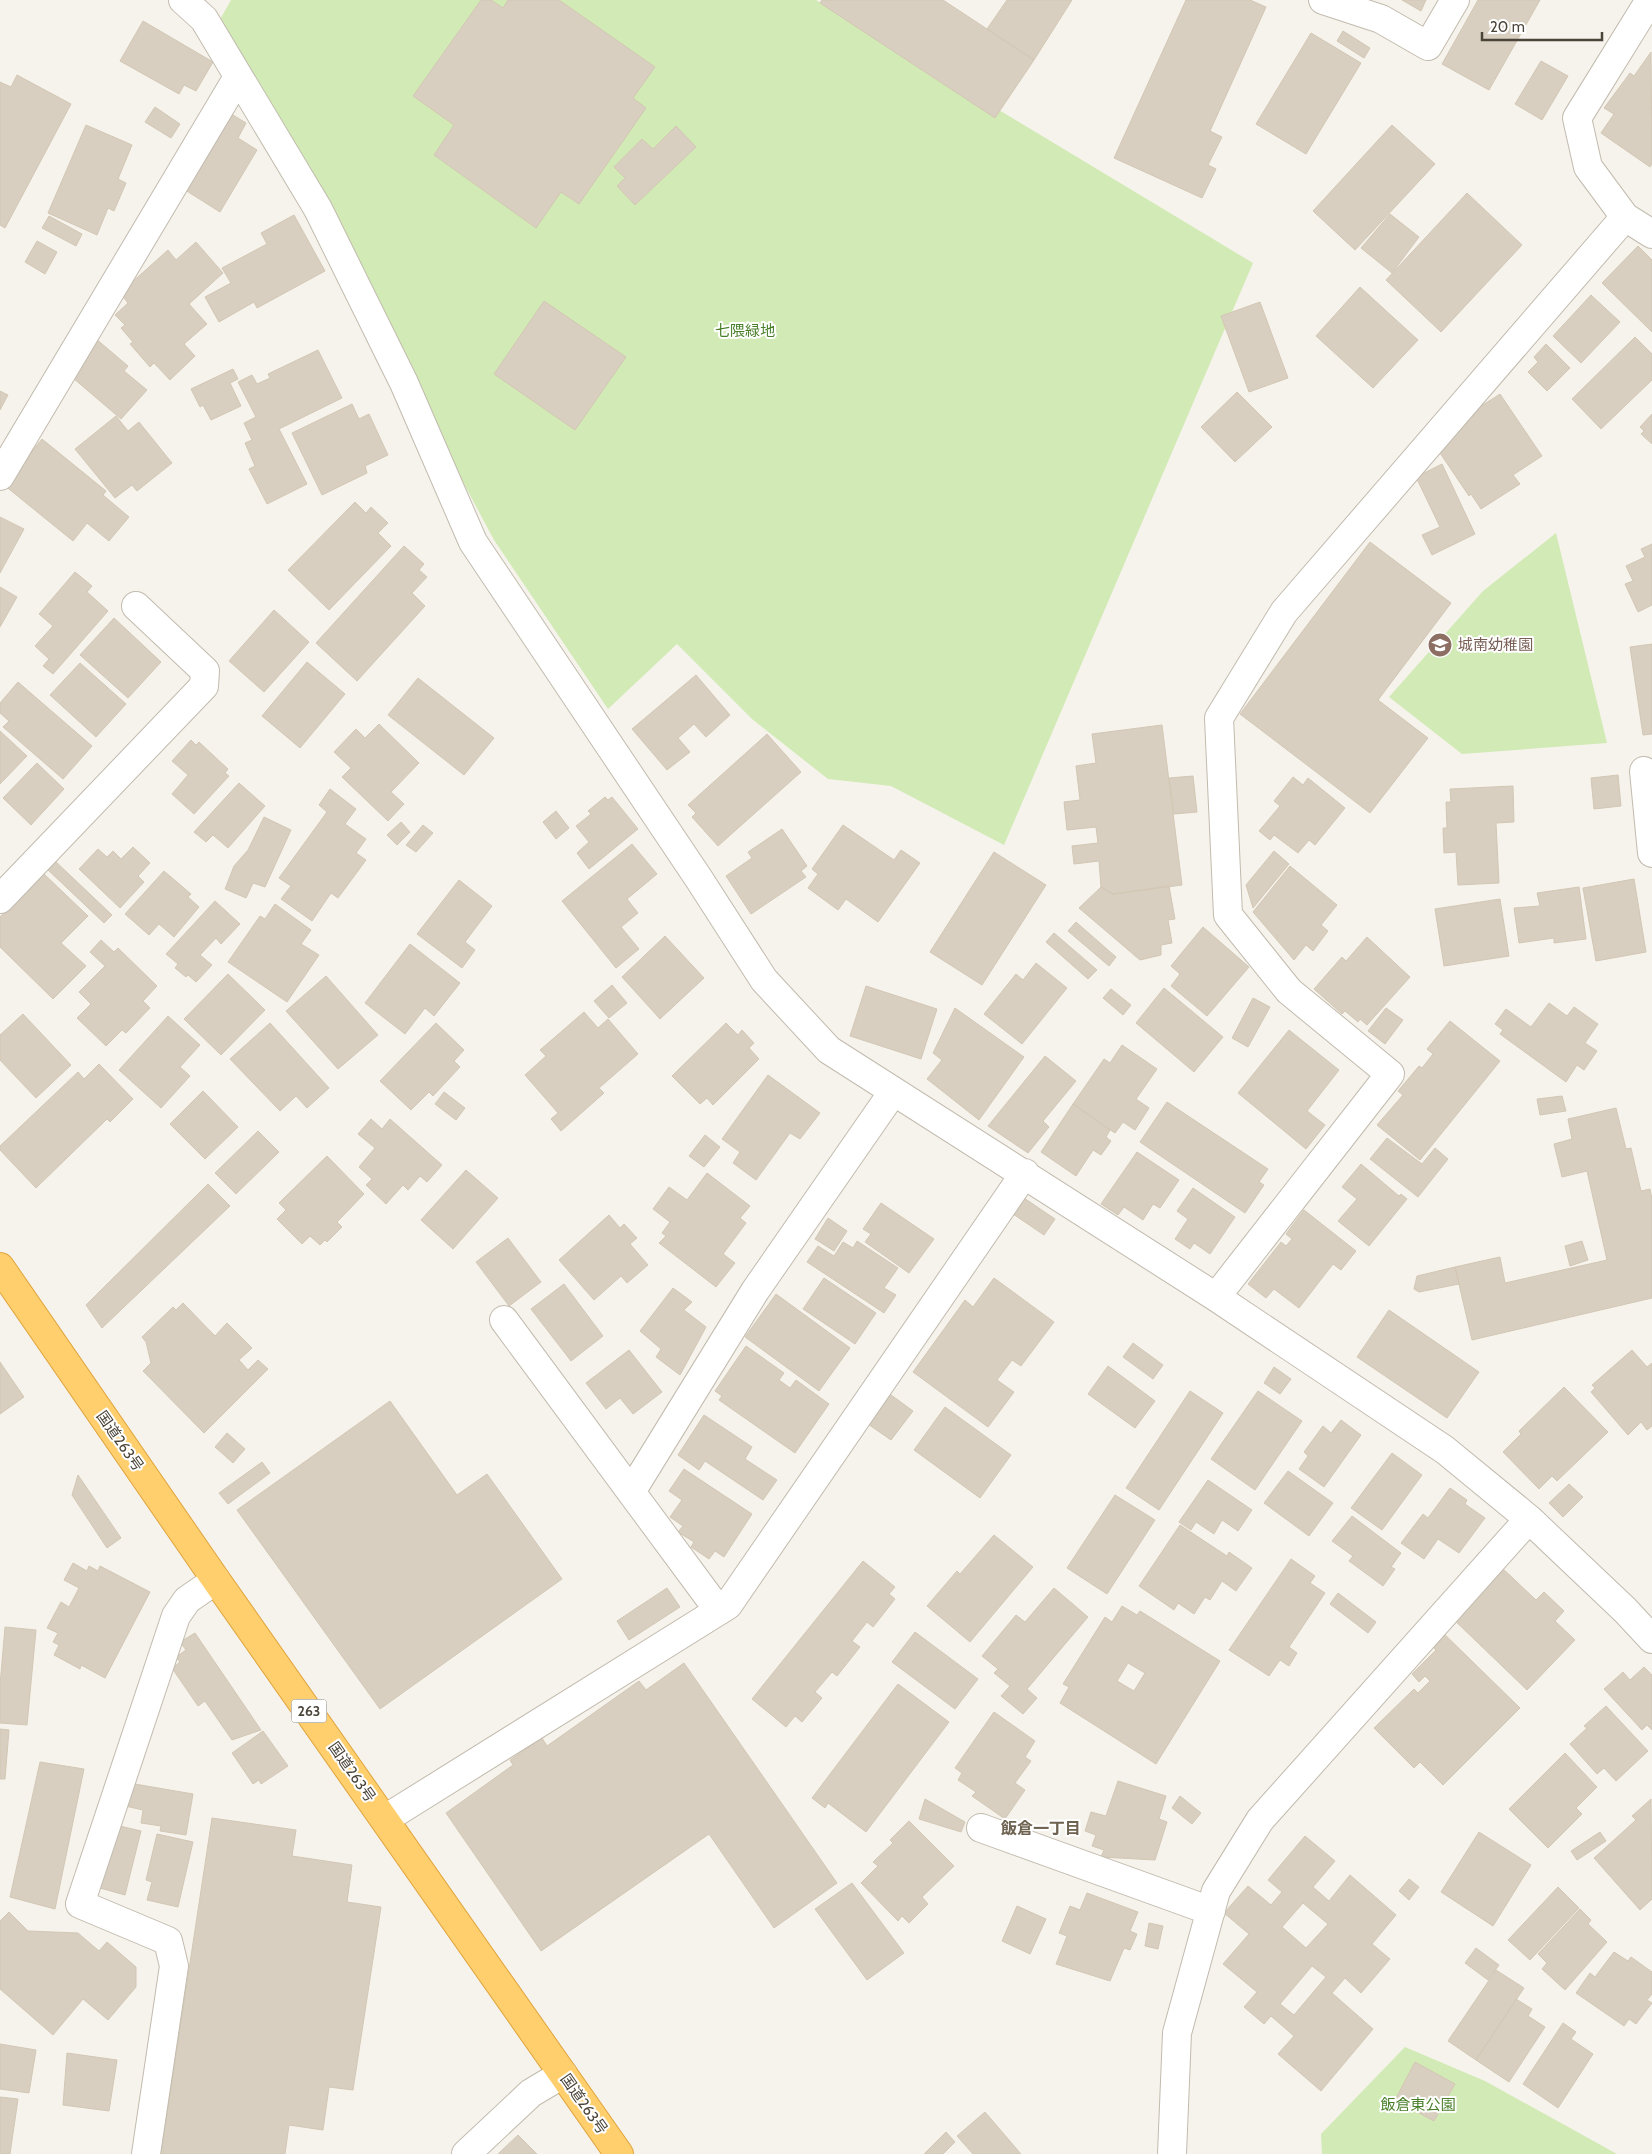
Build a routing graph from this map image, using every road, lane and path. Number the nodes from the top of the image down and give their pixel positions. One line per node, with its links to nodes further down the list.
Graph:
1 (183, 0): 5 (street)
2 (1323, 0): 3 (street)
3 (1455, 0)
4 (1650, 0): 7 (street)
5 (209, 10): 6 (street)
6 (238, 77): 9 (street); 14 (street)
7 (1626, 217): 8 (street); 17 (street)
8 (1652, 234)
9 (0, 476)
10 (136, 606): 13 (street)
11 (1644, 771): 12 (street)
12 (1652, 853)
13 (0, 899)
14 (893, 1092): 15 (street); 19 (street)
15 (1025, 1173): 17 (street); 22 (street)
16 (0, 1267): 21 (highway, 国道263号 / 263)
17 (1216, 1297): 20 (street)
18 (504, 1320): 19 (street)
19 (631, 1492): 22 (street)
20 (1529, 1519): 23 (street); 26 (street)
21 (216, 1580): 24 (highway, 国道263号 / 263); 28 (street)
22 (718, 1612): 24 (street)
23 (1652, 1640)
24 (385, 1819): 27 (highway, 国道263号 / 263)
25 (981, 1828): 26 (street)
26 (1211, 1911): 31 (street)
27 (563, 2074): 29 (street); 30 (highway, 国道263号 / 263)
28 (146, 2154)
29 (466, 2154)
30 (619, 2154)
31 (1172, 2154)

